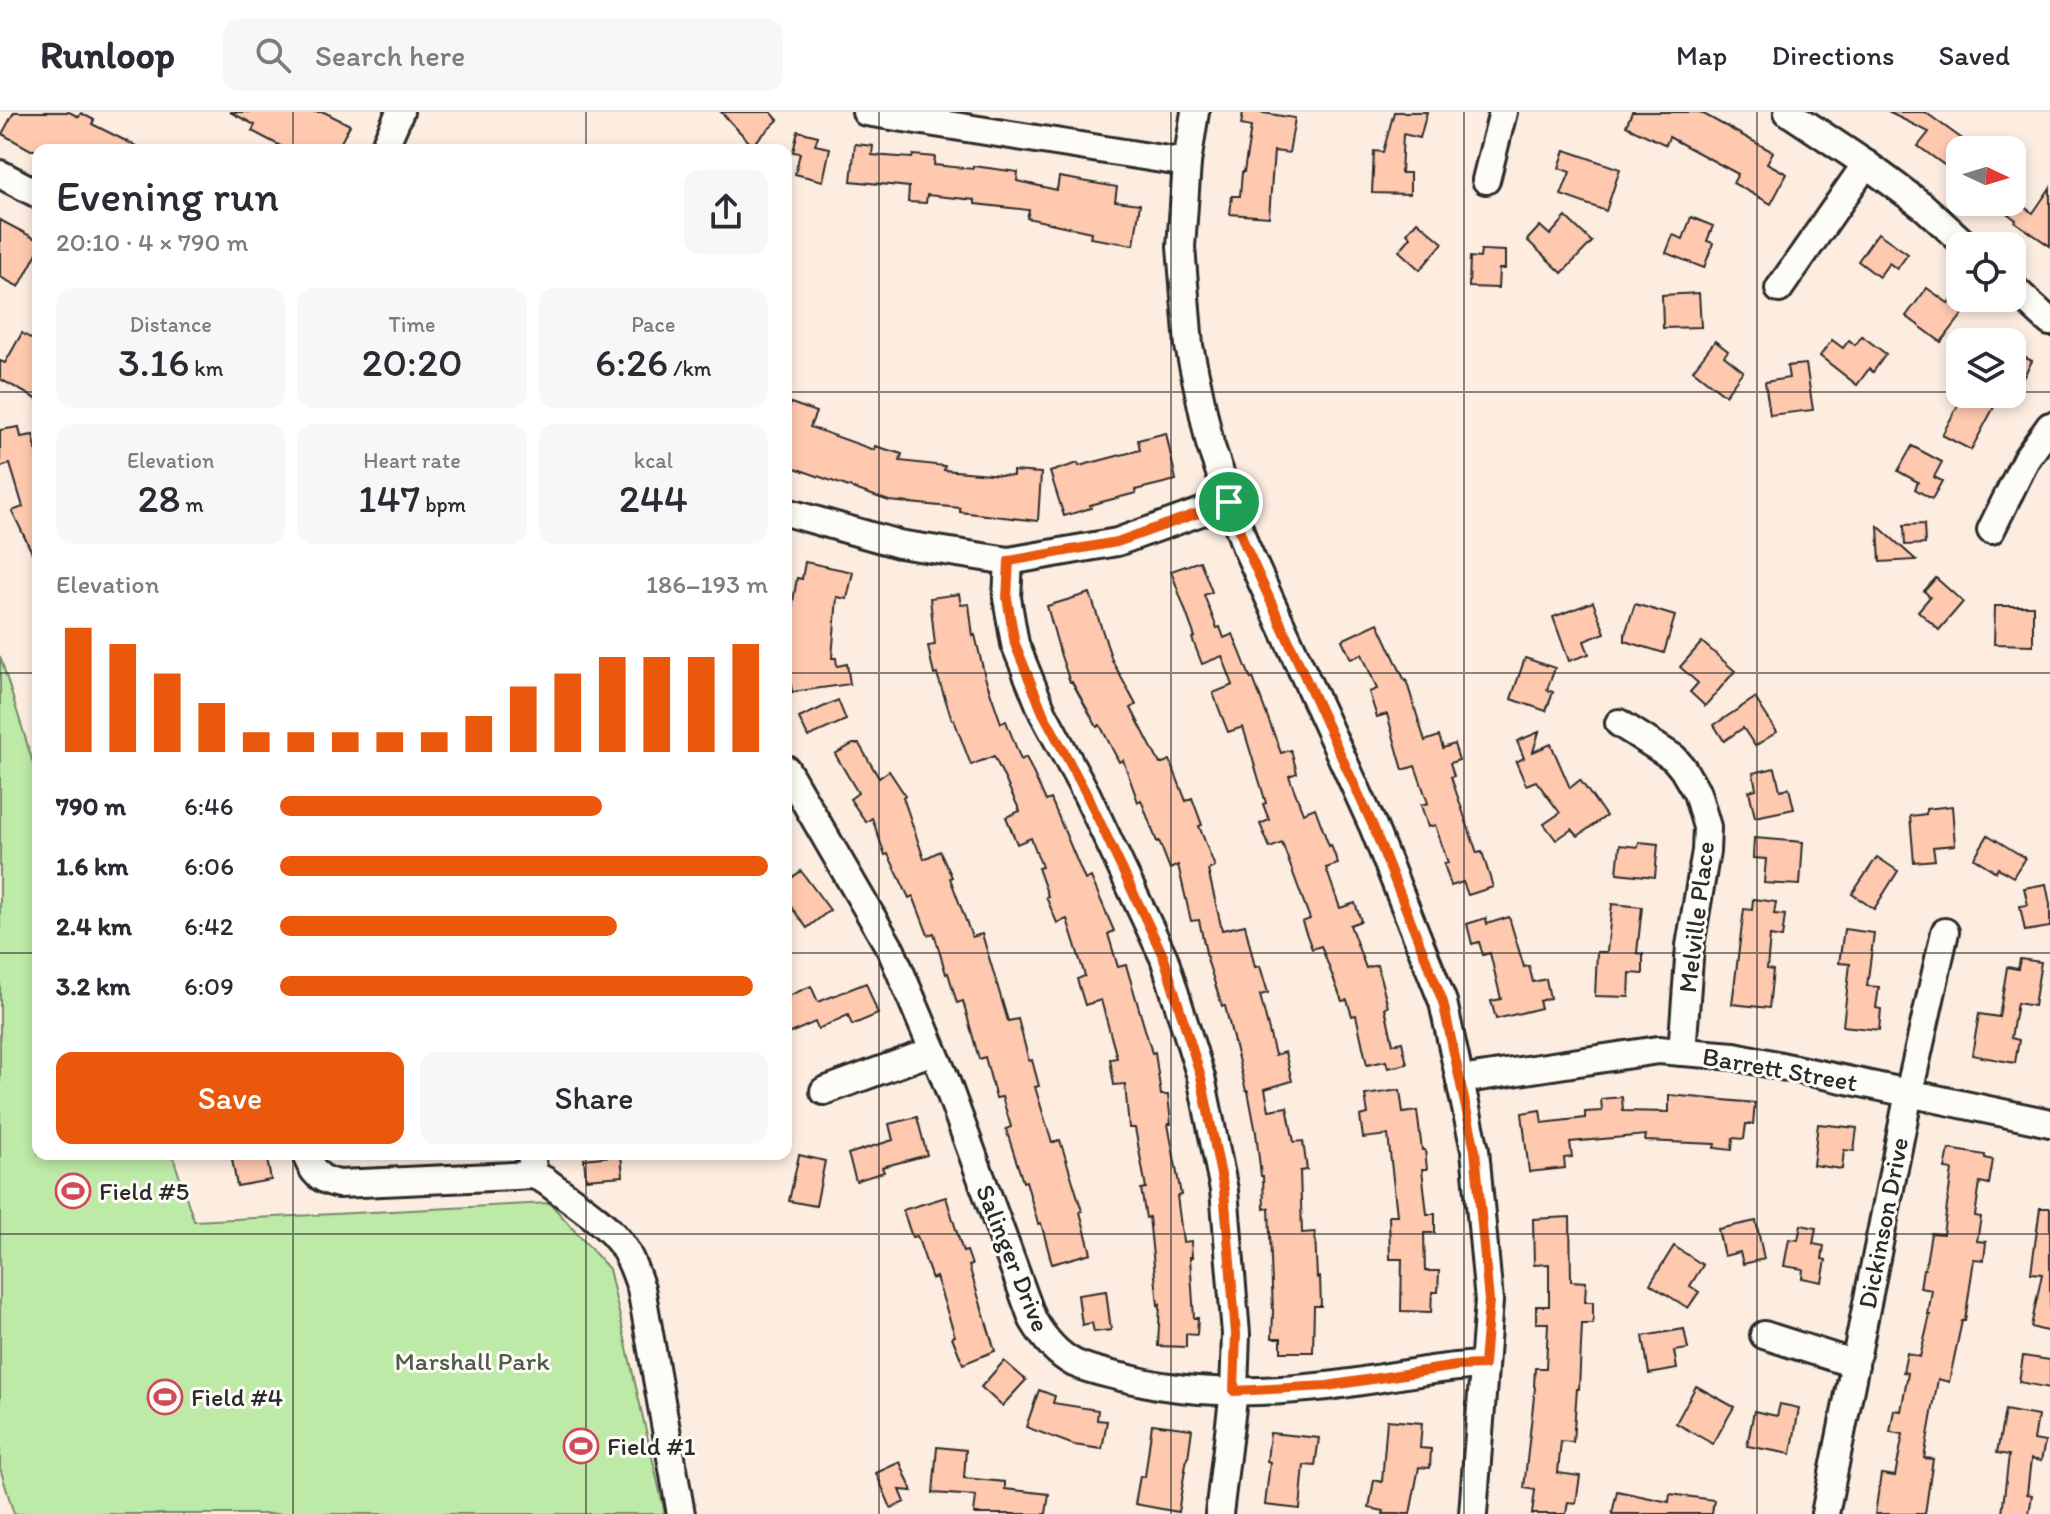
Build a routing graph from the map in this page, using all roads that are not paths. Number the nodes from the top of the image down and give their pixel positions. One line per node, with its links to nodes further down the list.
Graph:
1 (400, 112): 6 (street)
2 (866, 112): 7 (street)
3 (1195, 112): 7 (street)
4 (1503, 112): 10 (street)
5 (1788, 112): 8 (street)
6 (386, 144)
7 (1187, 163): 17 (street)
8 (1866, 164): 12 (street); 13 (street)
9 (0, 174): 11 (street)
10 (1486, 180)
11 (32, 191)
12 (1952, 232)
13 (1779, 289)
14 (2026, 300): 15 (street)
15 (2050, 322)
16 (2050, 426): 19 (street)
17 (1229, 502): 20 (street); 26 (street)
18 (792, 514): 20 (street)
19 (1991, 530)
20 (1009, 561): 35 (street)
21 (1619, 723): 25 (street, Melville Place)
22 (795, 805): 24 (street, Salinger Drive)
23 (1945, 932): 28 (street, Dickinson Drive)
24 (933, 1051): 27 (street); 35 (street, Salinger Drive)
25 (1682, 1052): 26 (street, Barrett Street); 28 (street, Barrett Street)
26 (1460, 1080): 34 (street)
27 (824, 1091)
28 (1909, 1093): 29 (street, Barrett Street); 33 (street, Dickinson Drive)
29 (2050, 1123)
30 (309, 1160): 31 (street)
31 (533, 1164): 36 (street)
32 (1764, 1335): 33 (street)
33 (1855, 1364): 39 (street, Dickinson Drive)
34 (1484, 1365): 35 (street, Salinger Drive); 38 (street)
35 (1234, 1391): 37 (street)
36 (681, 1514)
37 (1219, 1514)
38 (1473, 1514)
39 (1825, 1514)

